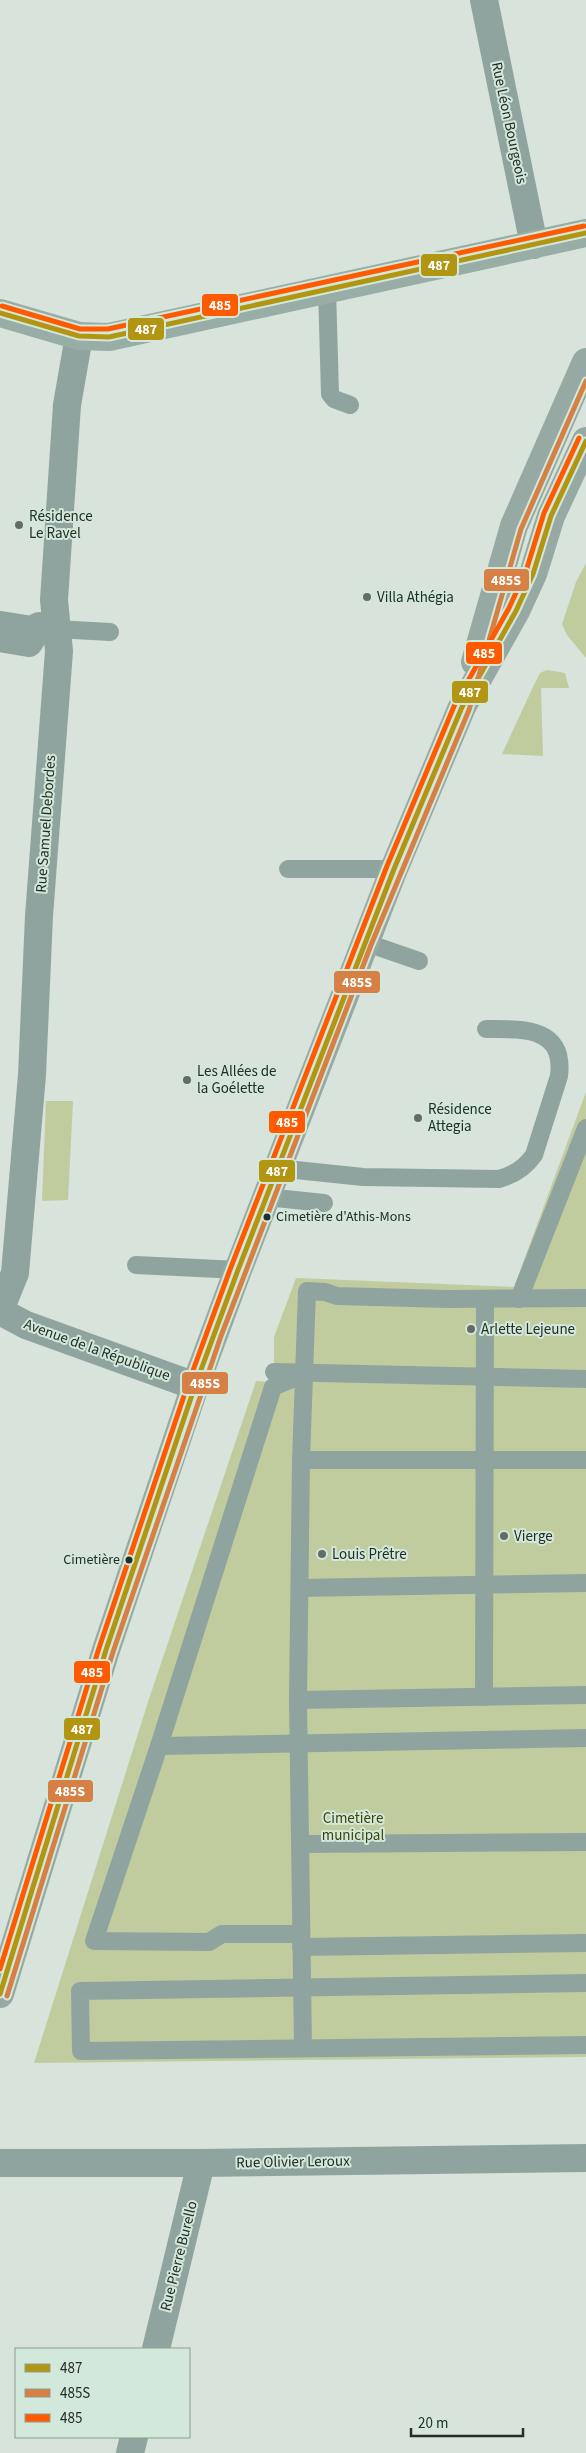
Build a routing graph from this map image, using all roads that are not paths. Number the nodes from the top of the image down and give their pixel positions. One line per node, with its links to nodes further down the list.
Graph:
1 (484, 0): 3 (street, Rue Léon Bourgeois)
2 (586, 233): 3 (street)
3 (534, 245): 4 (street)
4 (327, 289): 6 (street); 8 (lane)
5 (0, 313): 6 (street)
6 (79, 336): 11 (street, Rue Samuel Debordes)
7 (586, 362): 14 (main road)
8 (350, 405)
9 (586, 441): 14 (main road)
10 (0, 620): 11 (lane)
11 (47, 628): 12 (lane); 13 (street); 29 (street, Rue Samuel Debordes)
12 (110, 632)
13 (0, 638)
14 (462, 707): 16 (main road)
15 (288, 868): 16 (lane)
16 (394, 868): 17 (main road)
17 (364, 942): 18 (lane); 21 (main road)
18 (419, 961)
19 (486, 1029): 21 (lane)
20 (586, 1128): 28 (lane)
21 (277, 1168): 22 (main road)
22 (266, 1197): 23 (lane); 25 (main road)
23 (324, 1203)
24 (136, 1265): 25 (lane)
25 (238, 1270): 34 (main road)
26 (586, 1298): 28 (lane)
27 (485, 1299): 28 (lane); 31 (lane); 32 (lane)
28 (519, 1299)
29 (0, 1310): 34 (street, Avenue de la République)
30 (274, 1372): 31 (lane)
31 (305, 1374): 32 (lane); 35 (lane); 46 (lane)
32 (484, 1377): 33 (lane); 37 (lane)
33 (586, 1379)
34 (196, 1386): 53 (main road)
35 (301, 1460): 37 (lane); 40 (lane)
36 (586, 1460): 37 (lane)
37 (485, 1461): 39 (lane)
38 (586, 1583): 39 (lane)
39 (485, 1585): 40 (lane); 42 (lane)
40 (300, 1588): 43 (lane)
41 (586, 1695): 42 (lane)
42 (484, 1697): 43 (lane)
43 (298, 1700): 45 (lane)
44 (586, 1738): 45 (lane)
45 (299, 1745): 46 (lane); 48 (lane)
46 (159, 1746): 49 (lane)
47 (586, 1842): 48 (lane)
48 (301, 1844): 49 (lane)
49 (301, 1940): 50 (lane); 52 (lane)
50 (586, 1943)
51 (586, 1983): 52 (lane)
52 (302, 1988): 55 (lane); 55 (lane)
53 (0, 1994)
54 (586, 2045): 55 (lane)
55 (303, 2048)
56 (586, 2158): 58 (street, Rue Olivier Leroux)
57 (0, 2163): 58 (street, Rue Olivier Leroux)
58 (201, 2163): 59 (street, Rue Pierre Burello)
59 (156, 2348)
60 (134, 2438): 61 (street)
61 (130, 2453)

